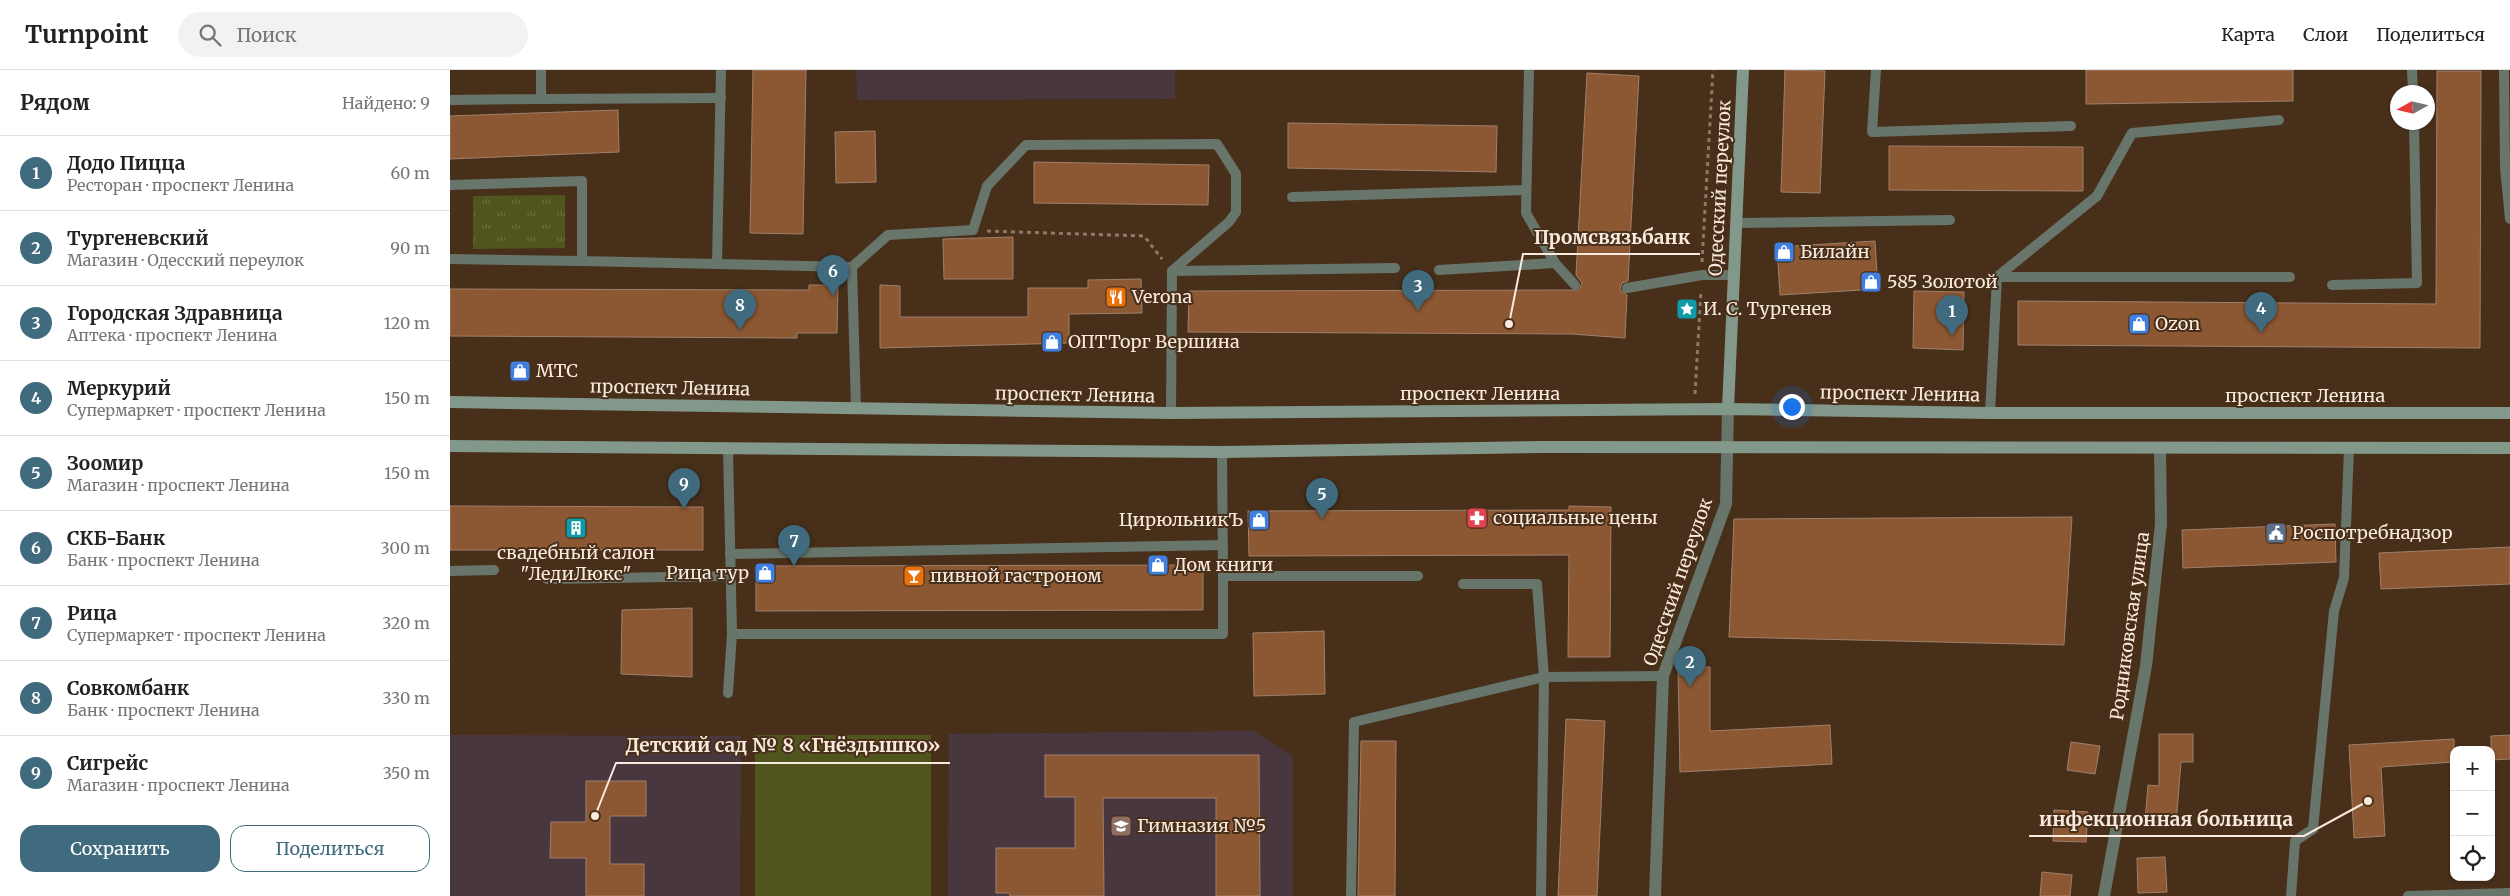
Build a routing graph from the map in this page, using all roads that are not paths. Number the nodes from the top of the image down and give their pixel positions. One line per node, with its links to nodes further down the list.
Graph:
1 (541, 70): 10 (lane)
2 (721, 70): 9 (lane)
3 (1529, 70): 16 (lane)
4 (1743, 70): 20 (main road, Одесский переулок)
5 (1876, 70): 13 (lane)
6 (2412, 70): 8 (lane)
7 (2504, 70): 18 (lane)
8 (2413, 85)
9 (721, 98): 10 (lane); 23 (lane)
10 (541, 99): 11 (lane)
11 (450, 100)
12 (2279, 120): 30 (lane)
13 (2071, 126)
14 (2414, 130): 32 (lane)
15 (450, 185): 22 (lane)
16 (1526, 190): 17 (lane); 24 (lane)
17 (1292, 197)
18 (2510, 219)
19 (1950, 220): 20 (lane)
20 (1736, 223): 29 (main road, Одесский переулок)
21 (450, 259): 22 (lane)
22 (582, 261): 23 (lane)
23 (717, 264): 25 (lane)
24 (1554, 264): 27 (lane); 33 (lane)
25 (852, 267): 28 (lane); 37 (lane)
26 (1395, 268): 28 (lane)
27 (1440, 270)
28 (1172, 271): 38 (lane)
29 (1733, 275): 34 (lane); 36 (main road, Одесский переулок)
30 (1997, 276): 31 (lane); 39 (lane)
31 (2290, 277)
32 (2332, 284)
33 (1575, 285)
34 (1627, 288)
35 (450, 402): 37 (main road, проспект Ленина)
36 (1728, 409): 38 (main road, проспект Ленина); 39 (main road, проспект Ленина); 42 (street, Одесский переулок)
37 (856, 410): 38 (main road, проспект Ленина)
38 (1171, 413)
39 (1990, 413): 40 (main road, проспект Ленина)
40 (2510, 413)
41 (450, 446): 46 (main road)
42 (1727, 448): 43 (main road); 47 (main road); 58 (street, Одесский переулок)
43 (2160, 448): 44 (main road); 66 (street, Родниковская улица)
44 (2349, 448): 45 (main road); 67 (lane)
45 (2510, 448)
46 (728, 449): 47 (main road); 49 (lane)
47 (1222, 452): 48 (lane)
48 (1223, 545): 49 (lane); 53 (lane)
49 (730, 554): 52 (lane)
50 (494, 570): 51 (lane)
51 (450, 571)
52 (731, 576): 55 (lane); 57 (lane)
53 (1223, 576): 54 (lane); 57 (lane)
54 (1418, 576)
55 (547, 579)
56 (1463, 584): 59 (lane)
57 (732, 634): 60 (lane)
58 (1663, 676): 59 (lane); 65 (street, Одесский переулок)
59 (1544, 677): 63 (lane); 64 (lane)
60 (728, 693)
61 (2510, 893): 62 (lane)
62 (2459, 895): 68 (lane)
63 (1351, 896)
64 (1541, 896)
65 (1655, 896)
66 (2104, 896)
67 (2291, 896)
68 (2408, 896)

